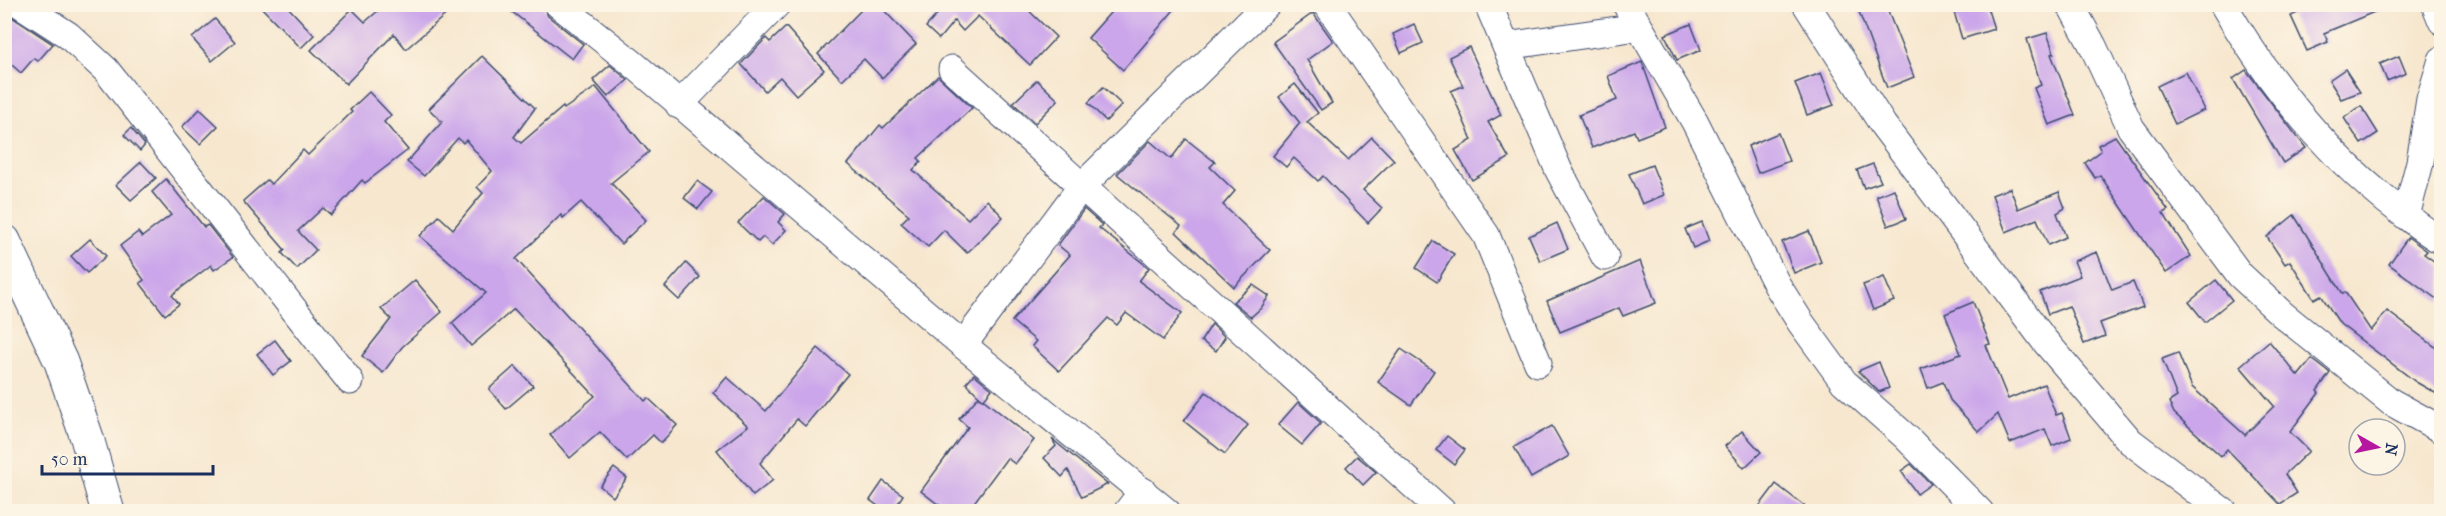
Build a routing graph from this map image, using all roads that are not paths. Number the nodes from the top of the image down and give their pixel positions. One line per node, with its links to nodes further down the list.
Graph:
1 (20, 4): 26 (street)
2 (558, 4): 16 (street)
3 (777, 4): 16 (street)
4 (1267, 4): 18 (street)
5 (1328, 4): 25 (street)
6 (1488, 4): 13 (street)
7 (1806, 4): 33 (street)
8 (2070, 4): 27 (street)
9 (2223, 4): 19 (street)
10 (2435, 4): 12 (street)
11 (1632, 16): 13 (street); 32 (street)
12 (2442, 21)
13 (1506, 46): 23 (street)
14 (2442, 60): 17 (street)
15 (952, 69): 18 (street)
16 (679, 105): 24 (street)
17 (2431, 160): 19 (street); 20 (street)
18 (1081, 187): 24 (street); 31 (street)
19 (2383, 198): 20 (street)
20 (2406, 216): 22 (street)
21 (4, 241): 29 (highway)
22 (2442, 241)
23 (1605, 257)
24 (963, 345): 28 (street)
25 (1538, 363)
26 (351, 381)
27 (2442, 430)
28 (1135, 501): 30 (street)
29 (108, 512)
30 (1167, 512)
31 (1443, 512)
32 (1980, 512)
33 (2224, 512)

